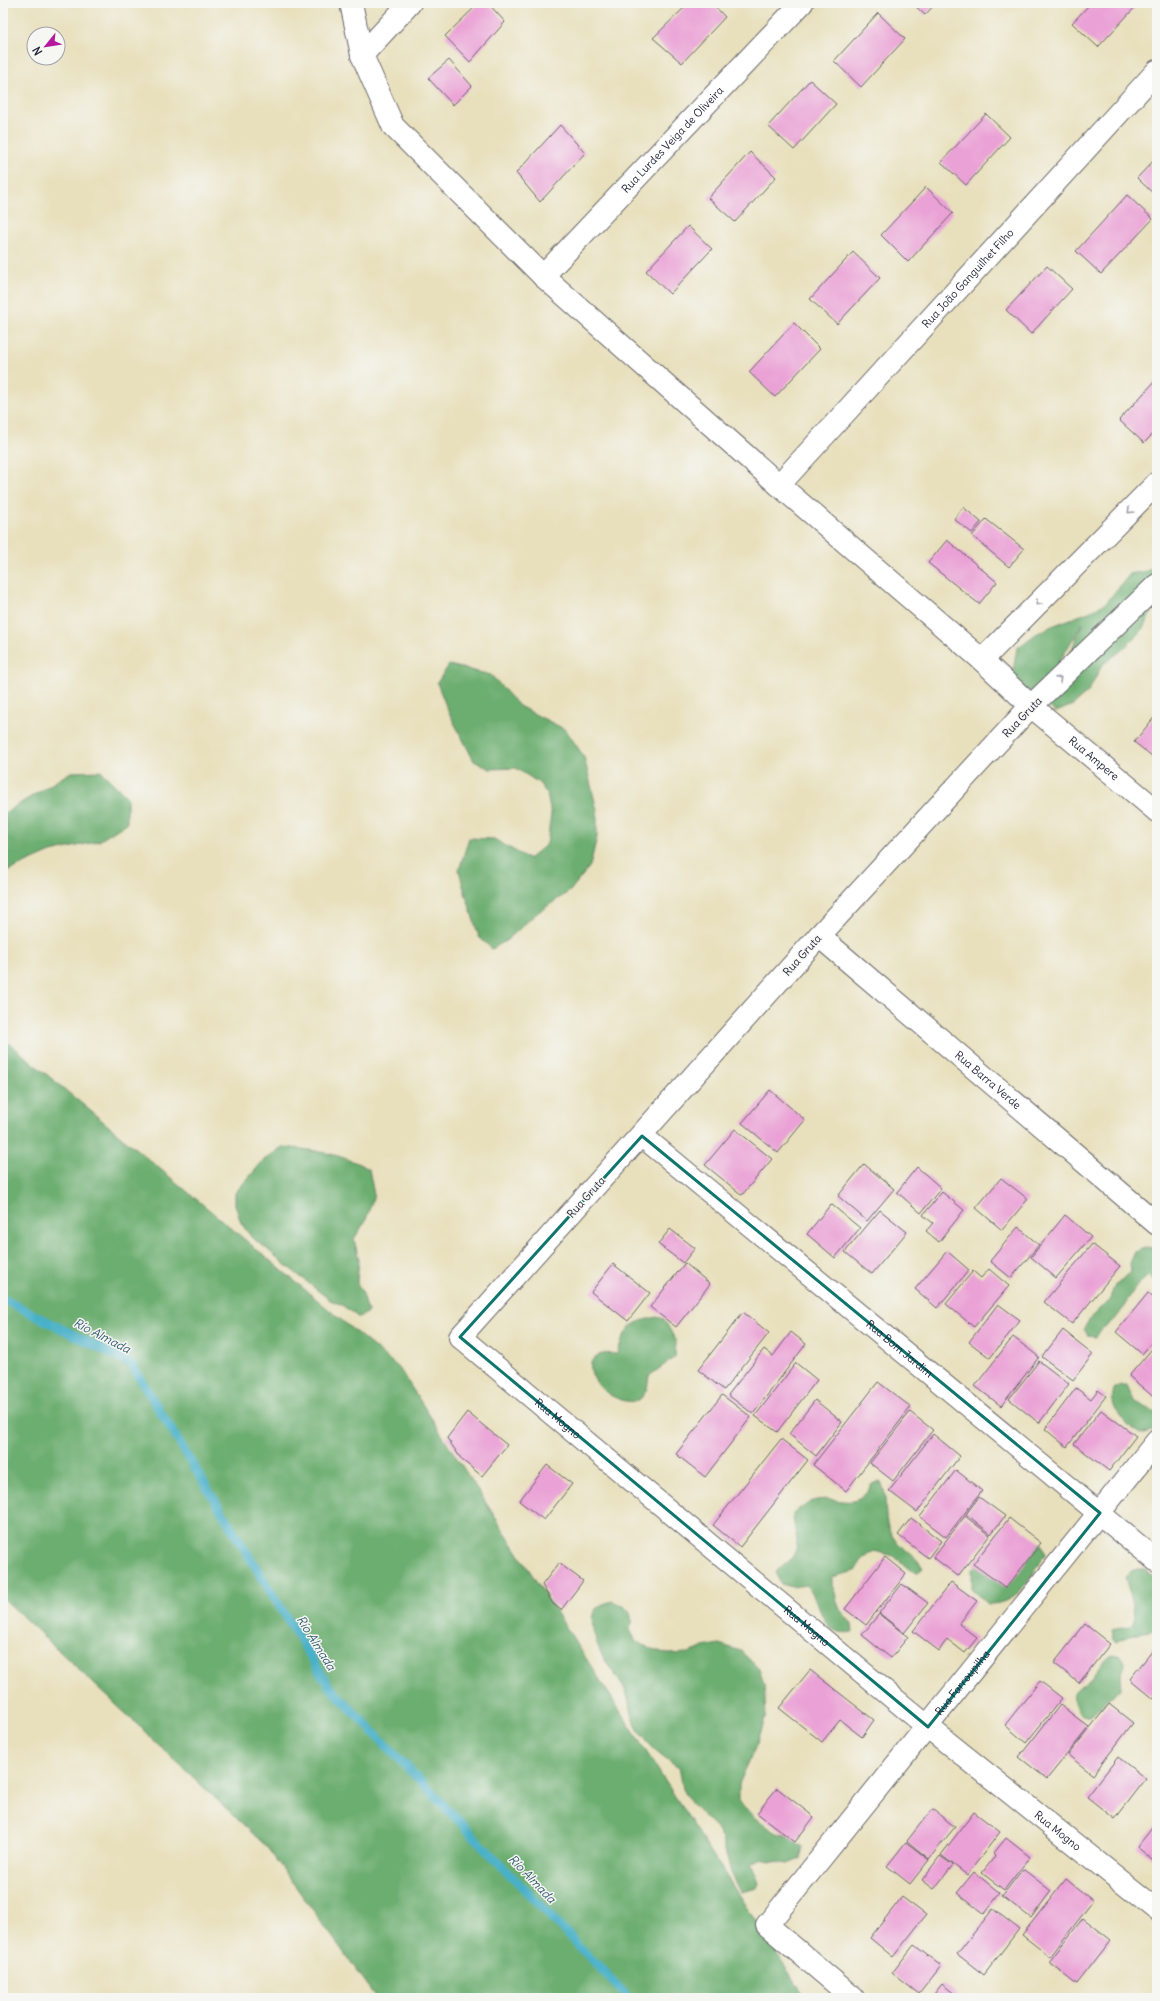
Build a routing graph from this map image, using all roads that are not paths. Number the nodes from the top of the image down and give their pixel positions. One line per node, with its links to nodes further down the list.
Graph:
1 (351, 3): 4 (street, Rua Ampere)
2 (410, 3): 4 (street)
3 (802, 3): 6 (street, Rua Lurdes Veiga de Oliveira)
4 (362, 55): 6 (street, Rua Ampere)
5 (1157, 71): 8 (street, Rua João Ganguilhet Filho)
6 (543, 276): 8 (street, Rua Ampere)
7 (1157, 483): 10 (street, one-way to 10)
8 (779, 485): 10 (street, Rua Ampere)
9 (1157, 585): 11 (street, Rua Gruta, one-way to 9)
10 (982, 660): 11 (street, Rua Ampere)
11 (1031, 706): 12 (street, Rua Ampere); 13 (street, Rua Gruta)
12 (1157, 811)
13 (819, 936): 14 (street, Rua Gruta); 15 (street, Rua Barra Verde)
14 (642, 1136): 16 (street, Rua Gruta); 18 (street, Rua Bom Jardim)
15 (1157, 1224)
16 (460, 1337): 20 (street, Rua Mogno)
17 (1157, 1442): 18 (street, Rua Farroupilha)
18 (1100, 1513): 19 (street, Rua Bom Jardim); 20 (street, Rua Farroupilha)
19 (1157, 1561)
20 (928, 1727): 21 (street, Rua Mogno); 22 (street, Rua Farroupilha)
21 (1157, 1910)
22 (853, 1998)

